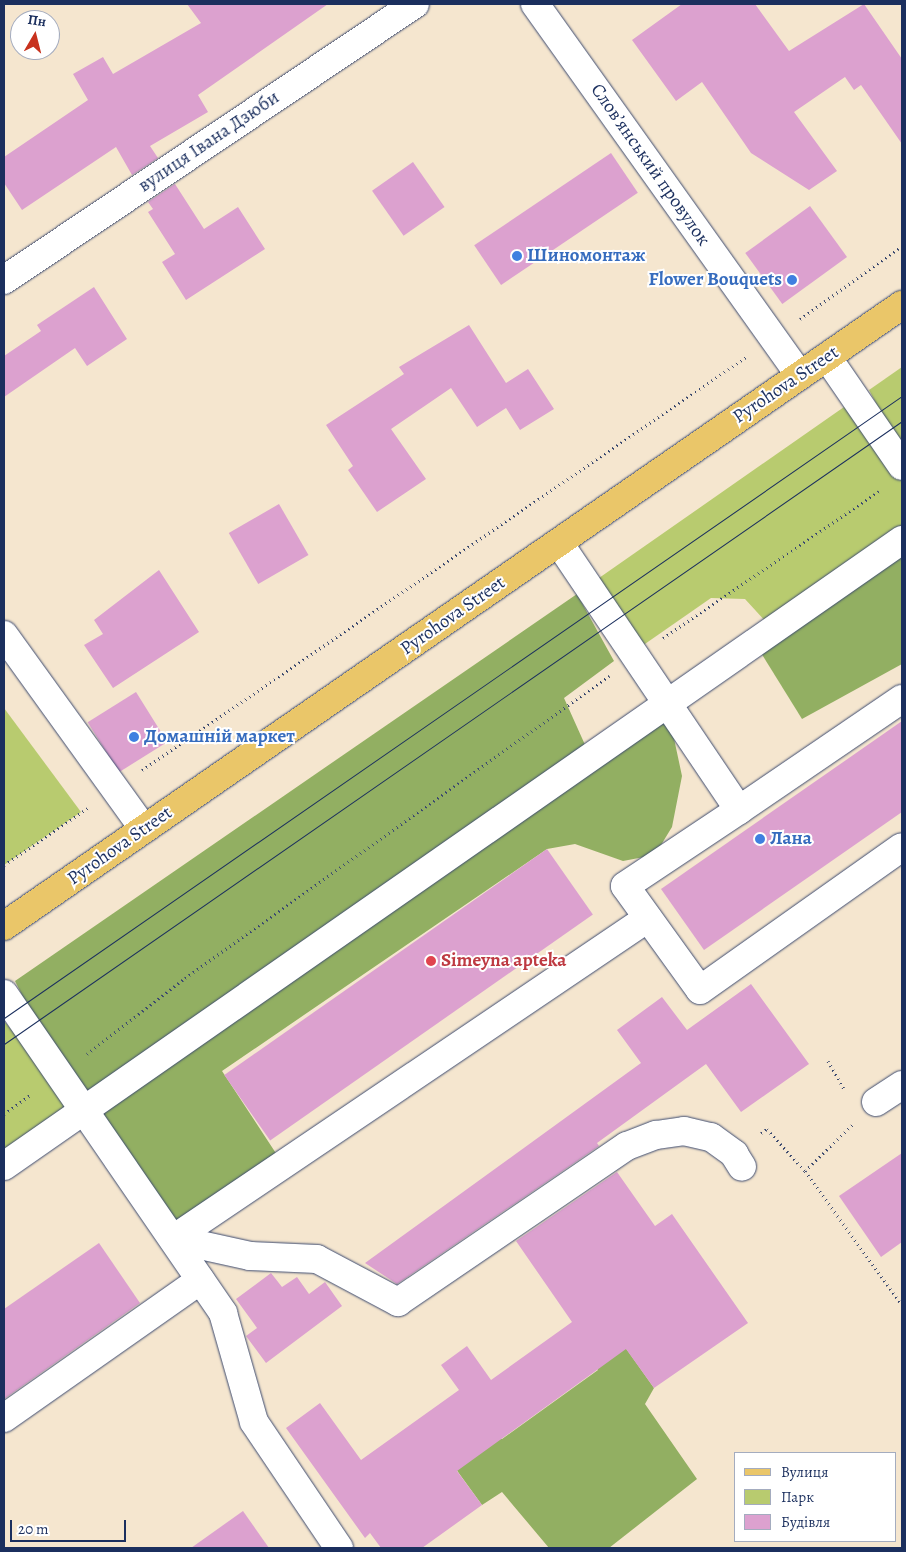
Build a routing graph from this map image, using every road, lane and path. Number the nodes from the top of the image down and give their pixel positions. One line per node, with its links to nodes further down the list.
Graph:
1 (415, 4): 4 (street, вулиця Івана Дзюби)
2 (535, 4): 6 (street, Словʼянський провулок)
3 (902, 246): 6 (path)
4 (4, 280)
5 (902, 305): 7 (main road, Pyrohova Street)
6 (773, 338): 8 (street, Словʼянський провулок); 16 (path)
7 (827, 357): 8 (main road, Pyrohova Street); 9 (street)
8 (800, 375): 11 (main road, Pyrohova Street)
9 (894, 476): 13 (path)
10 (902, 540): 15 (street)
11 (558, 543): 13 (street); 18 (main road, Pyrohova Street)
12 (4, 635): 16 (street)
13 (636, 657): 15 (street); 24 (path)
14 (902, 699): 17 (street)
15 (666, 701): 17 (street); 27 (street)
16 (114, 789): 18 (street); 20 (path)
17 (739, 810): 21 (street)
18 (144, 829): 22 (main road, Pyrohova Street)
19 (902, 847): 21 (street)
20 (4, 865)
21 (648, 918): 32 (street)
22 (4, 926)
23 (4, 994): 24 (street)
24 (61, 1074): 27 (street); 28 (path)
25 (902, 1085): 26 (street)
26 (876, 1102): 31 (path)
27 (80, 1112): 30 (street); 32 (street)
28 (4, 1114)
29 (738, 1160): 31 (path); 32 (street)
30 (4, 1166)
31 (805, 1171): 34 (path)
32 (173, 1239): 33 (street)
33 (200, 1280): 35 (street); 36 (street)
34 (902, 1305)
35 (4, 1418)
36 (339, 1548)

